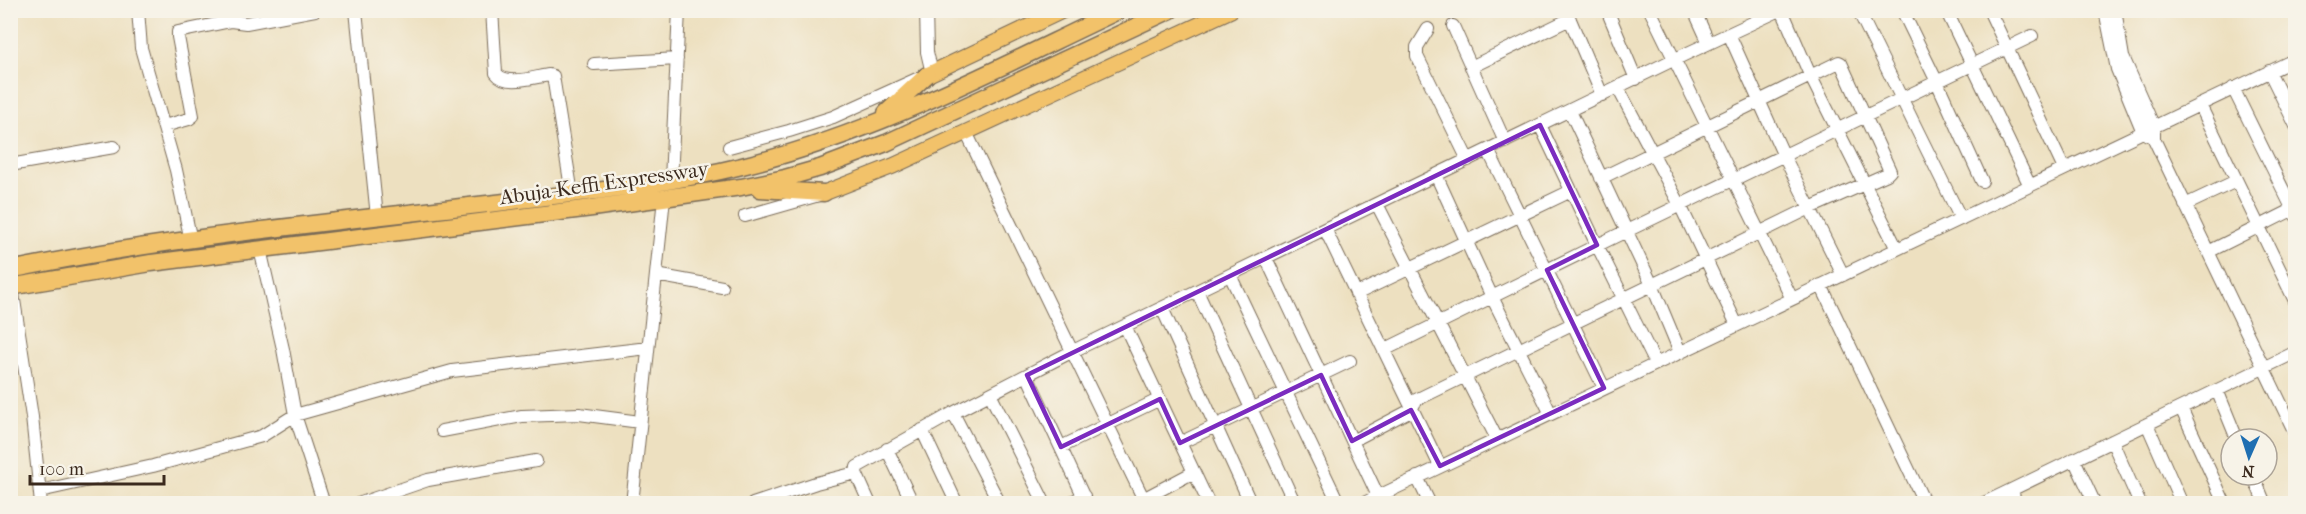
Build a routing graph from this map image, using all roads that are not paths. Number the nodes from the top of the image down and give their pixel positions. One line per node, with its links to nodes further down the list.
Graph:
1 (138, 10): 48 (street)
2 (315, 10): 48 (street)
3 (356, 10): 84 (street)
4 (492, 10): 75 (street)
5 (679, 10): 28 (street)
6 (926, 10): 35 (street)
7 (1064, 10): 35 (main road)
8 (1120, 10): 50 (highway, Abuja-Keffi Expressway)
9 (1171, 10): 72 (highway, Abuja-Keffi Expressway)
10 (1231, 10): 53 (main road)
11 (1607, 10): 37 (street)
12 (1650, 10): 30 (street)
13 (1694, 10): 26 (street)
14 (1781, 10): 24 (street); 36 (street)
15 (1858, 10): 42 (street)
16 (1902, 10): 38 (street)
17 (1946, 10): 32 (street)
18 (1989, 10): 27 (street)
19 (2105, 10): 54 (street)
20 (2115, 10): 54 (street)
21 (1568, 15): 33 (street); 41 (street)
22 (1452, 26): 33 (street)
23 (1428, 29): 61 (street)
24 (1730, 34): 26 (street); 43 (street)
25 (2032, 36): 27 (street)
26 (1709, 43): 30 (street)
27 (2007, 48): 32 (street); 63 (street)
28 (677, 59): 31 (street); 66 (street)
29 (2295, 59): 34 (street)
30 (1673, 60): 37 (street); 51 (street)
31 (594, 64)
32 (1972, 65): 38 (street); 71 (street)
33 (1471, 67): 55 (street)
34 (2269, 71): 40 (street); 49 (street)
35 (929, 74): 50 (highway); 57 (street)
36 (1810, 75): 43 (street); 46 (street); 52 (street)
37 (1635, 78): 39 (street)
38 (1937, 82): 42 (street); 68 (street)
39 (1618, 88): 41 (street); 59 (street)
40 (2233, 88): 44 (street); 81 (street)
41 (1602, 95): 45 (street)
42 (1902, 99): 46 (street); 85 (street)
43 (1759, 100): 51 (street); 60 (street)
44 (2200, 105): 54 (street); 69 (street)
45 (1570, 111): 47 (street); 65 (street)
46 (1866, 117): 52 (street); 70 (street)
47 (1540, 125): 55 (street); 73 (street)
48 (164, 126): 90 (street)
49 (2295, 126)
50 (867, 127): 66 (highway, Abuja-Keffi Expressway)
51 (1706, 127): 59 (street); 67 (street)
52 (1838, 131): 60 (street); 70 (street)
53 (966, 132): 74 (main road); 122 (street)
54 (2150, 133): 63 (street); 79 (street)
55 (1505, 142): 58 (street)
56 (114, 147): 62 (street)
57 (729, 147)
58 (1488, 150): 61 (street); 82 (street)
59 (1652, 153): 65 (street); 78 (street)
60 (1784, 156): 67 (street); 80 (street)
61 (1468, 160): 64 (street)
62 (10, 165)
63 (2064, 169): 71 (street)
64 (1436, 175): 77 (street); 91 (street)
65 (1601, 178): 88 (street)
66 (671, 180): 75 (highway, Abuja-Keffi Expressway)
67 (1733, 180): 78 (street); 89 (street)
68 (1982, 181)
69 (2236, 181): 79 (street); 86 (street)
70 (1864, 184): 80 (street); 94 (street)
71 (2030, 186): 85 (street)
72 (741, 187): 74 (highway); 76 (highway, Abuja-Keffi Expressway)
73 (1571, 191): 82 (street); 92 (street)
74 (824, 193): 83 (street)
75 (572, 194): 84 (highway, Abuja-Keffi Expressway)
76 (664, 198): 93 (highway, Abuja-Keffi Expressway); 101 (street)
77 (1377, 204): 87 (street); 98 (street)
78 (1680, 205): 88 (street); 97 (street)
79 (2185, 205): 95 (street)
80 (1810, 208): 89 (street); 103 (street)
81 (2294, 211): 86 (street)
82 (1520, 215): 91 (street); 100 (street)
83 (745, 216)
84 (377, 217): 90 (highway, Abuja-Keffi Expressway)
85 (1961, 219): 94 (street)
86 (2259, 227): 95 (street); 113 (street)
87 (1325, 230): 96 (street); 109 (street)
88 (1625, 231): 92 (street); 104 (street)
89 (1760, 235): 97 (street); 112 (street)
90 (191, 241): 99 (highway, Abuja-Keffi Expressway)
91 (1467, 242): 98 (street); 110 (street)
92 (1597, 245): 100 (street); 111 (street)
93 (260, 249): 106 (highway, Abuja-Keffi Expressway); 141 (street)
94 (1897, 249): 103 (street)
95 (2208, 252): 127 (street)
96 (1266, 258): 102 (street); 129 (street)
97 (1707, 260): 104 (street); 117 (street)
98 (1411, 269): 109 (street); 116 (street)
99 (10, 270)
100 (1547, 270): 110 (street); 115 (street)
101 (656, 275): 107 (street); 119 (street)
102 (1230, 275): 108 (street); 133 (street)
103 (1843, 275): 105 (street)
104 (1652, 285): 111 (street); 123 (street)
105 (1821, 285): 112 (street); 184 (street)
106 (11, 287): 165 (street)
107 (722, 287)
108 (1197, 291): 114 (street); 137 (street)
109 (1356, 294): 121 (street)
110 (1492, 297): 116 (street); 120 (street)
111 (1623, 299): 115 (street); 126 (street)
112 (1792, 299): 117 (street)
113 (2295, 303)
114 (1162, 308): 118 (street); 145 (street)
115 (1573, 322): 120 (street); 131 (street)
116 (1439, 323): 121 (street); 130 (street)
117 (1737, 325): 123 (street)
118 (1125, 326): 122 (street); 135 (street)
119 (648, 348): 141 (street); 142 (street)
120 (1518, 349): 130 (street); 140 (street)
121 (1384, 350): 138 (street)
122 (1073, 351): 128 (street); 143 (street)
123 (1680, 352): 126 (street)
124 (2295, 352): 127 (street)
125 (1350, 361): 129 (street)
126 (1656, 364): 131 (street)
127 (2264, 368): 132 (street); 149 (street)
128 (1027, 375): 134 (street); 154 (street)
129 (1321, 375): 133 (street); 151 (street)
130 (1465, 375): 138 (street); 150 (street)
131 (1604, 388): 140 (street)
132 (2217, 390): 136 (street); 146 (street)
133 (1286, 392): 137 (street); 182 (street)
134 (990, 394): 139 (street); 177 (street)
135 (1160, 399): 143 (street); 153 (street)
136 (2181, 408): 144 (street); 190 (street)
137 (1251, 410): 145 (street); 181 (street)
138 (1411, 410): 151 (street); 158 (street)
139 (953, 413): 147 (street); 176 (street)
140 (1551, 414): 150 (street)
141 (295, 415): 165 (street); 169 (street)
142 (640, 422): 148 (street); 171 (street)
143 (1108, 424): 154 (street); 167 (street)
144 (2147, 424): 152 (street); 189 (street)
145 (1215, 426): 153 (street); 180 (street)
146 (2233, 427)
147 (922, 430): 155 (street); 175 (street)
148 (442, 431)
149 (2295, 435)
150 (1497, 439): 158 (street)
151 (1352, 441): 164 (street)
152 (2112, 441): 156 (street); 188 (street)
153 (1180, 443): 159 (street)
154 (1061, 447): 166 (street)
155 (887, 449): 160 (street); 174 (street)
156 (2074, 459): 163 (street); 187 (street)
157 (536, 461): 170 (street)
158 (1440, 466): 161 (street)
159 (1194, 472): 167 (street); 179 (street)
160 (856, 473): 172 (street); 173 (street)
161 (1418, 477): 164 (street); 183 (street)
162 (2258, 487): 191 (street)
163 (2011, 490): 185 (street); 186 (street)
164 (1378, 496): 168 (street)
165 (41, 497)
166 (1086, 500): 178 (street)
167 (1145, 501)
168 (1363, 503)
169 (324, 504)
170 (358, 504)
171 (632, 504)
172 (753, 504)
173 (870, 504)
174 (913, 504)
175 (957, 504)
176 (1000, 504)
177 (1045, 504)
178 (1067, 504)
179 (1209, 504)
180 (1251, 504)
181 (1295, 504)
182 (1339, 504)
183 (1430, 504)
184 (1925, 504)
185 (1982, 504)
186 (2018, 504)
187 (2095, 504)
188 (2140, 504)
189 (2182, 504)
190 (2225, 504)
191 (2265, 504)

